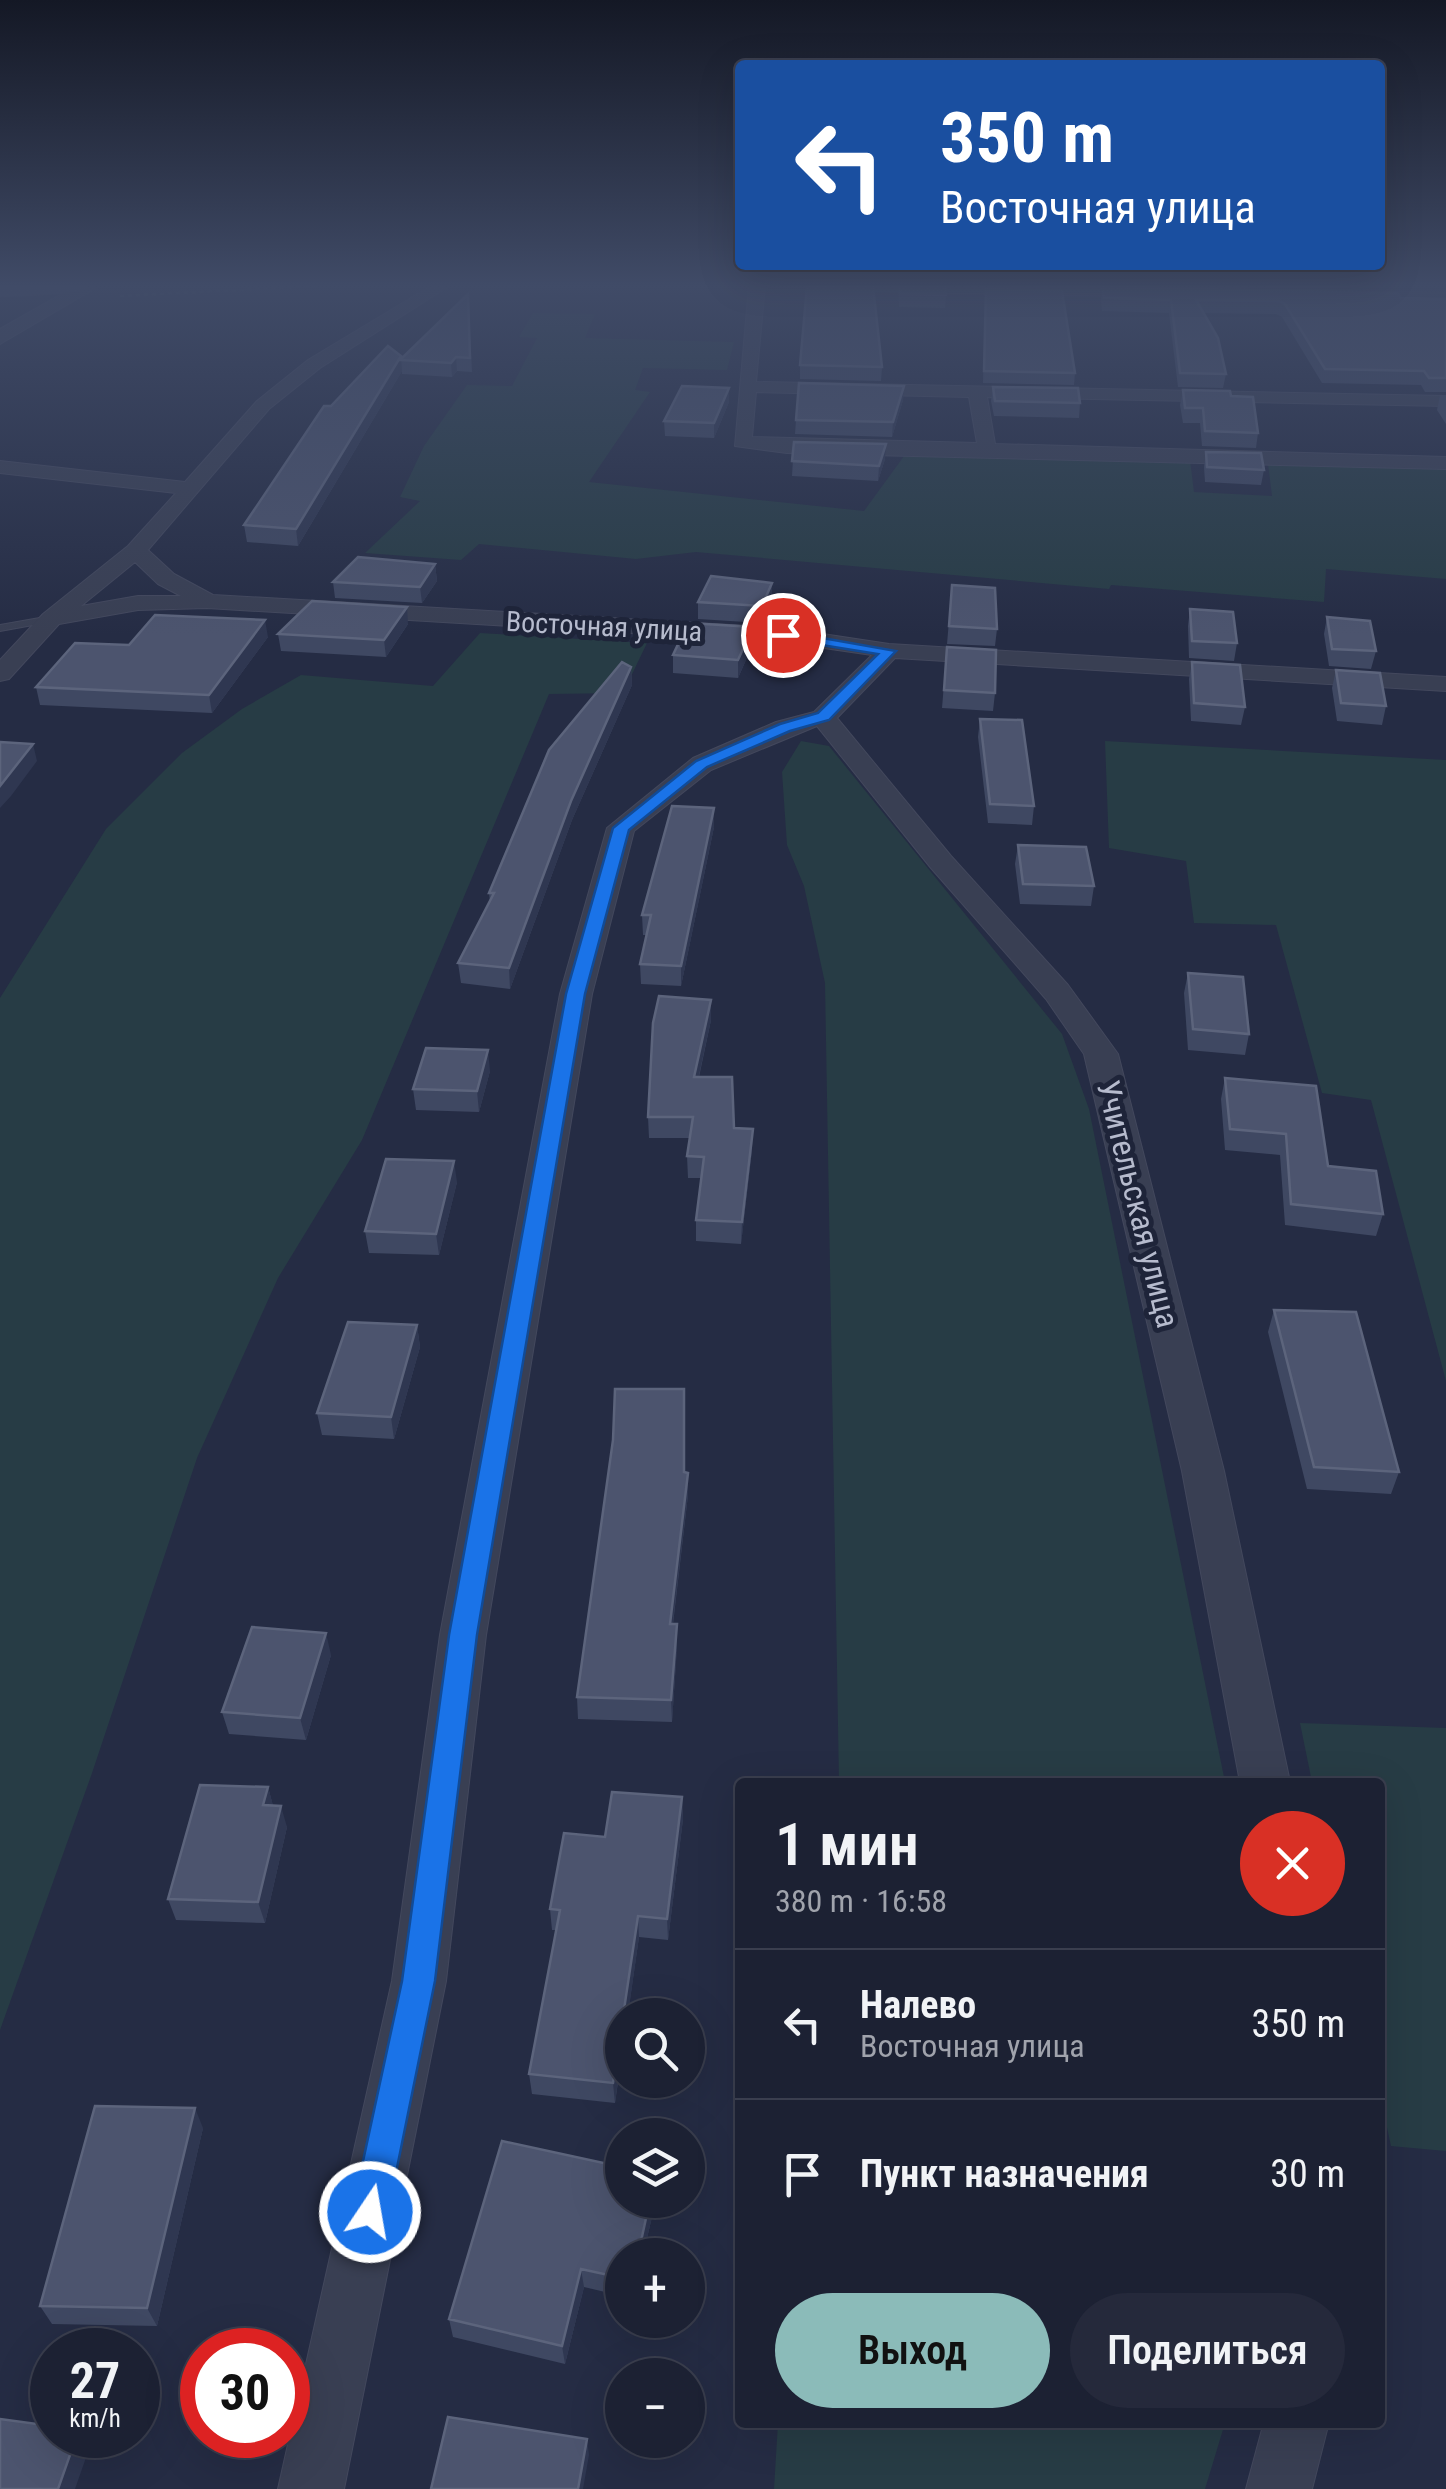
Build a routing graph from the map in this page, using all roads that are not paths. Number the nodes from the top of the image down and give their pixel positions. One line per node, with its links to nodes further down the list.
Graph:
1 (265, 402): 7 (street)
2 (746, 402): 4 (street)
3 (979, 402): 4 (street)
4 (986, 449): 5 (street)
5 (1446, 463)
6 (0, 467): 7 (street)
7 (186, 488): 8 (street)
8 (136, 551): 9 (street, Восточная улица); 10 (street)
9 (208, 602): 10 (street); 12 (street, Восточная улица)
10 (51, 619): 11 (lane); 13 (street)
11 (0, 628)
12 (889, 651): 14 (street, Восточная улица); 15 (street)
13 (0, 674)
14 (1446, 684)
15 (823, 716): 16 (street, Учительская улица); 18 (street)
16 (1264, 1778)
17 (1294, 2428): 19 (street)
18 (311, 2489)
19 (1279, 2489)

